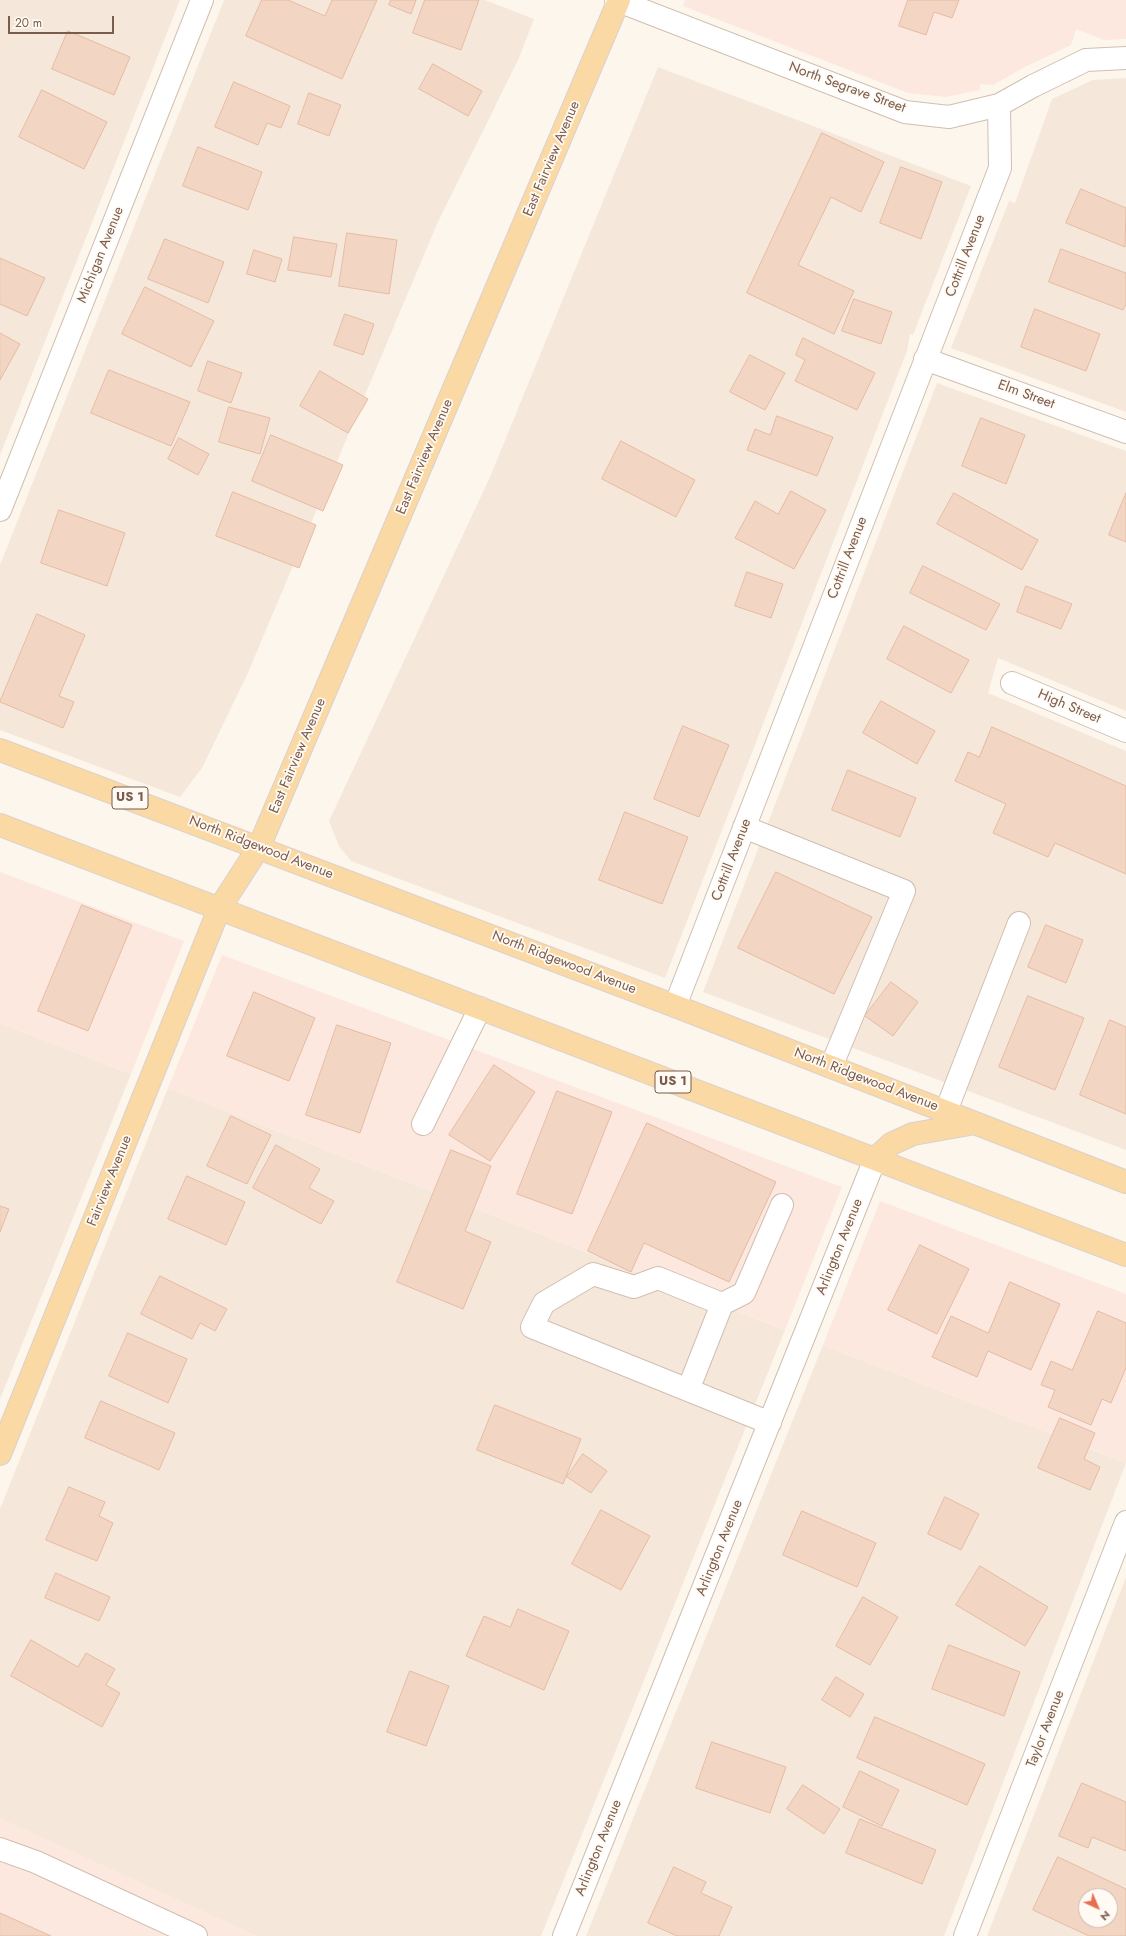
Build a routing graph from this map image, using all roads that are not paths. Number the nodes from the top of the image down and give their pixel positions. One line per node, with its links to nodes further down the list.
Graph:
1 (202, 0): 7 (street, Michigan Avenue)
2 (618, 0): 4 (street, North Segrave Street); 13 (main road, East Fairview Avenue)
3 (1126, 58): 4 (street, North Segrave Street)
4 (999, 105): 5 (street, Cottrill Avenue)
5 (925, 359): 6 (street, Elm Street); 12 (street, Cottrill Avenue)
6 (1126, 432)
7 (0, 510)
8 (1012, 683): 9 (street, High Street)
9 (1126, 731)
10 (0, 750): 13 (main road, North Ridgewood Avenue / US 1)
11 (0, 825): 14 (main road, US 1)
12 (744, 826): 16 (street, Cottrill Avenue); 18 (street)
13 (259, 847): 14 (main road, East Fairview Avenue); 16 (main road, North Ridgewood Avenue / US 1)
14 (219, 909): 17 (main road, US 1); 29 (main road, Fairview Avenue)
15 (1019, 923): 19 (street)
16 (675, 1006): 18 (main road, North Ridgewood Avenue / US 1)
17 (480, 1008): 21 (street); 22 (main road, US 1)
18 (831, 1067): 19 (main road, North Ridgewood Avenue / US 1)
19 (946, 1111): 20 (main road, North Ridgewood Avenue / US 1)
20 (976, 1123): 22 (main road); 23 (main road, North Ridgewood Avenue / US 1)
21 (423, 1124)
22 (875, 1159): 25 (main road, US 1); 28 (street, Arlington Avenue)
23 (1126, 1182)
24 (782, 1205): 26 (street)
25 (1126, 1255)
26 (722, 1304): 27 (street); 27 (street)
27 (688, 1390): 28 (street)
28 (770, 1423): 33 (street, Arlington Avenue)
29 (0, 1454)
30 (1126, 1522): 34 (street, Taylor Avenue)
31 (0, 1849): 32 (street)
32 (196, 1936)
33 (564, 1936)
34 (965, 1936)

